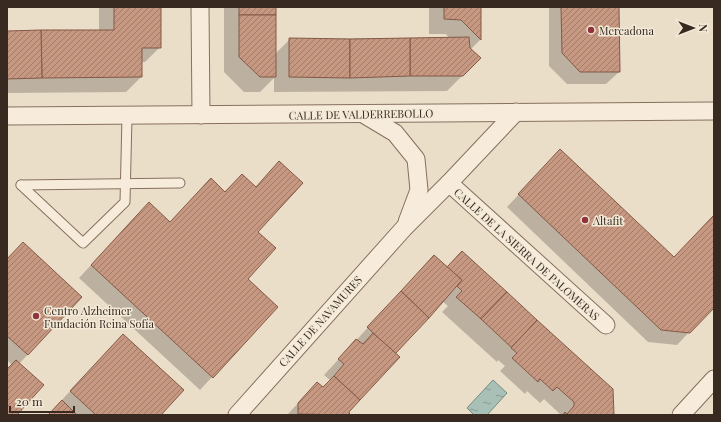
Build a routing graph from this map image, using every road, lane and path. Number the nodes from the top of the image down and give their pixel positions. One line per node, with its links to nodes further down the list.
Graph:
1 (200, 7): 4 (street)
2 (714, 111): 3 (street, CALLE DE VALDERREBOLLO)
3 (516, 112): 5 (street, CALLE DE VALDERREBOLLO); 10 (street, CALLE DE NAVAMURES)
4 (201, 115): 5 (street, CALLE DE VALDERREBOLLO); 7 (street, CALLE DE VALDERREBOLLO)
5 (365, 115): 11 (street, CALLE DE NAVAMURES)
6 (7, 116): 7 (street, CALLE DE VALDERREBOLLO)
7 (127, 116): 9 (lane)
8 (180, 182): 9 (lane)
9 (126, 183): 9 (lane)
10 (449, 183): 11 (street, CALLE DE NAVAMURES); 12 (street, CALLE DE LA SIERRA DE PALOMERAS)
11 (404, 228): 14 (street, CALLE DE NAVAMURES)
12 (606, 325)
13 (714, 379): 15 (street)
14 (237, 415)
15 (681, 415)

